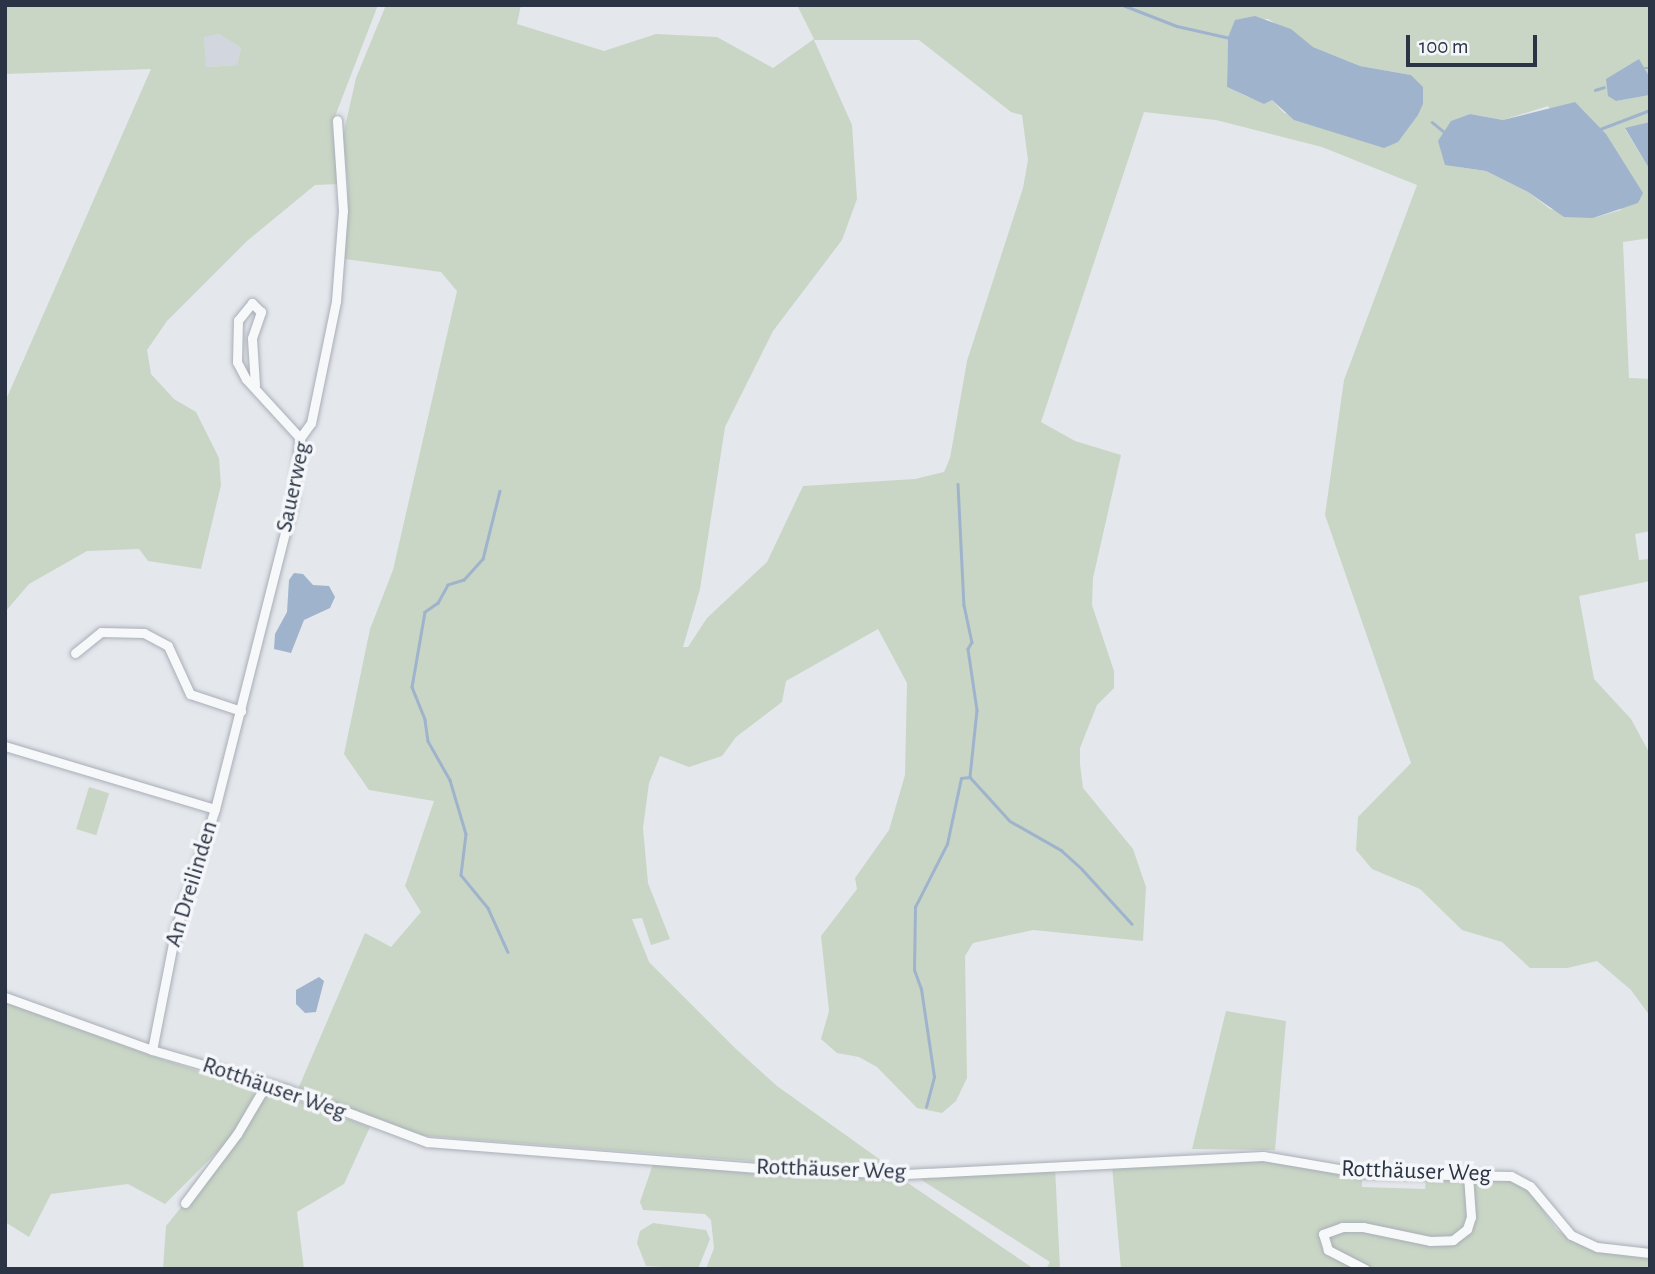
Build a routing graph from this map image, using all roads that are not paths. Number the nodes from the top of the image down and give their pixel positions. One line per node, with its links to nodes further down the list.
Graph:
1 (337, 120): 3 (street, Sauerweg)
2 (255, 385): 2 (street); 3 (street)
3 (300, 439): 5 (street, Sauerweg)
4 (75, 653): 5 (street)
5 (241, 711): 7 (street, Sauerweg)
6 (5, 746): 7 (street, An Dreilinden)
7 (215, 809): 9 (street, An Dreilinden)
8 (5, 996): 9 (street, Rotthäuser Weg)
9 (152, 1050): 10 (street, Rotthäuser Weg)
10 (267, 1083): 11 (street, Rotthäuser Weg); 12 (street)
11 (1468, 1175): 13 (street, Rotthäuser Weg); 14 (street)
12 (185, 1203)
13 (1650, 1253)
14 (1366, 1269)

